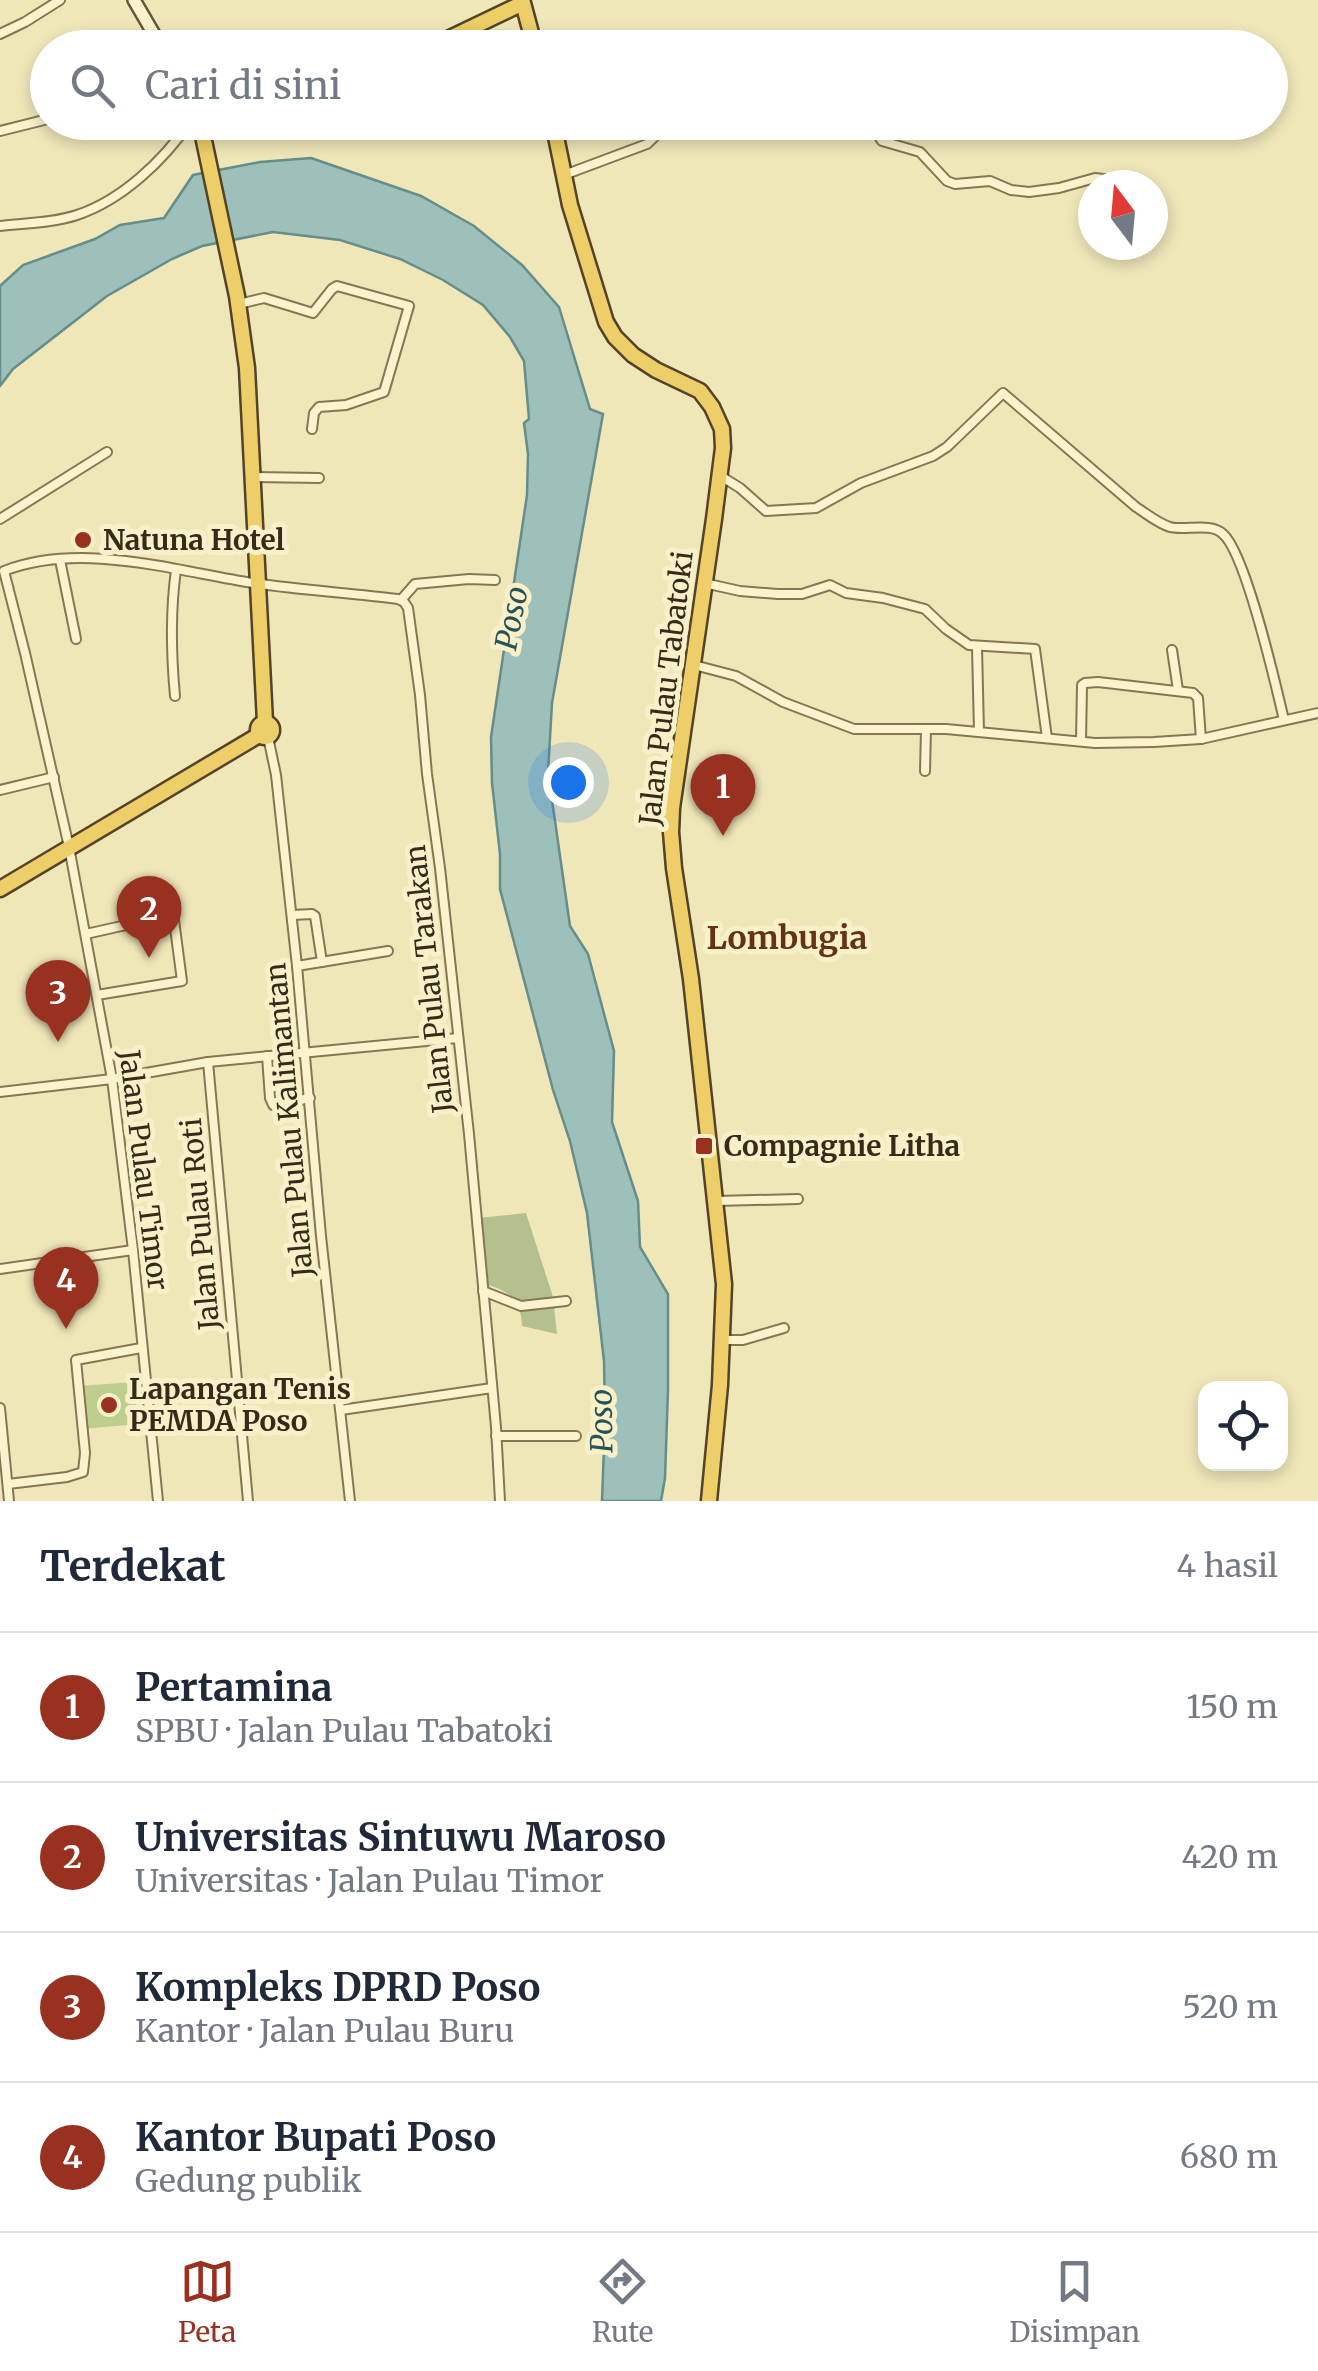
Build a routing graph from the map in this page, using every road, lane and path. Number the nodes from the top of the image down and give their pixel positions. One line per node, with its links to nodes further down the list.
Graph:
1 (60, 0): 7 (street)
2 (134, 0): 4 (main road)
3 (524, 1): 5 (highway); 6 (highway)
4 (152, 30)
5 (466, 30)
6 (531, 30)
7 (0, 34)
8 (30, 124): 9 (street)
9 (0, 131)
10 (182, 140): 17 (street)
11 (204, 140): 18 (highway)
12 (557, 140): 15 (highway, Jalan Pulau Tabatoki)
13 (651, 140): 15 (street)
14 (881, 140): 16 (street)
15 (564, 175): 21 (highway, Jalan Pulau Tabatoki)
16 (1078, 183)
17 (0, 226)
18 (237, 300): 19 (street); 22 (highway)
19 (312, 429)
20 (106, 452): 24 (street)
21 (719, 475): 29 (highway, Jalan Pulau Tabatoki); 39 (street)
22 (254, 476): 23 (street); 30 (highway)
23 (319, 478)
24 (0, 519)
25 (60, 560): 26 (street); 27 (street); 32 (street)
26 (2, 569): 47 (street, Jalan Pulau Timor)
27 (176, 570): 30 (street); 37 (street)
28 (495, 580): 31 (street)
29 (704, 583): 33 (street); 35 (highway, Jalan Pulau Tabatoki)
30 (257, 584): 31 (street); 41 (highway)
31 (402, 600): 57 (street, Jalan Pulau Tarakan)
32 (76, 639)
33 (977, 647): 42 (street); 43 (street)
34 (1172, 650): 36 (street)
35 (694, 665): 40 (street); 65 (highway, Jalan Pulau Tabatoki)
36 (1178, 690): 44 (street); 45 (street)
37 (176, 696)
38 (1318, 713): 39 (street)
39 (1284, 720): 44 (street)
40 (926, 729): 42 (street); 46 (street)
41 (264, 731): 49 (highway); 51 (street, Jalan Pulau Kalimantan)
42 (979, 732): 43 (street)
43 (1047, 738): 45 (street)
44 (1200, 739): 45 (street)
45 (1081, 741)
46 (926, 772)
47 (54, 777): 48 (street); 49 (street, Jalan Pulau Timor)
48 (0, 790)
49 (69, 847): 50 (highway); 52 (street, Jalan Pulau Timor)
50 (0, 889)
51 (292, 915): 54 (street); 55 (street, Jalan Pulau Kalimantan)
52 (86, 934): 56 (street, Jalan Pulau Timor); 56 (street)
53 (388, 951): 54 (street)
54 (322, 962): 55 (street)
55 (297, 966): 58 (street, Jalan Pulau Kalimantan)
56 (97, 995): 61 (street, Jalan Pulau Timor)
57 (458, 1038): 58 (street); 68 (street, Jalan Pulau Tarakan)
58 (306, 1052): 59 (street); 63 (street, Jalan Pulau Kalimantan)
59 (267, 1056): 60 (street); 63 (street)
60 (208, 1062): 61 (street); 82 (street, Jalan Pulau Roti)
61 (112, 1078): 62 (street); 66 (street, Jalan Pulau Timor)
62 (0, 1092)
63 (310, 1098): 75 (street, Jalan Pulau Kalimantan)
64 (798, 1199): 65 (street)
65 (716, 1201): 71 (highway, Jalan Pulau Tabatoki)
66 (133, 1250): 67 (street); 72 (street, Jalan Pulau Timor)
67 (0, 1268)
68 (484, 1291): 69 (street); 73 (street, Jalan Pulau Tarakan)
69 (566, 1301)
70 (784, 1328): 71 (street)
71 (722, 1340): 85 (highway, Jalan Pulau Tabatoki)
72 (141, 1348): 79 (street); 81 (street, Jalan Pulau Timor)
73 (492, 1388): 75 (street); 76 (street, Jalan Pulau Tarakan)
74 (0, 1408): 78 (street)
75 (341, 1410): 83 (street, Jalan Pulau Kalimantan)
76 (496, 1436): 77 (street); 84 (street, Jalan Pulau Tarakan)
77 (576, 1436)
78 (2, 1453): 79 (street)
79 (8, 1484): 80 (street)
80 (9, 1501)
81 (158, 1501)
82 (248, 1501)
83 (350, 1501)
84 (500, 1501)
85 (709, 1501)

